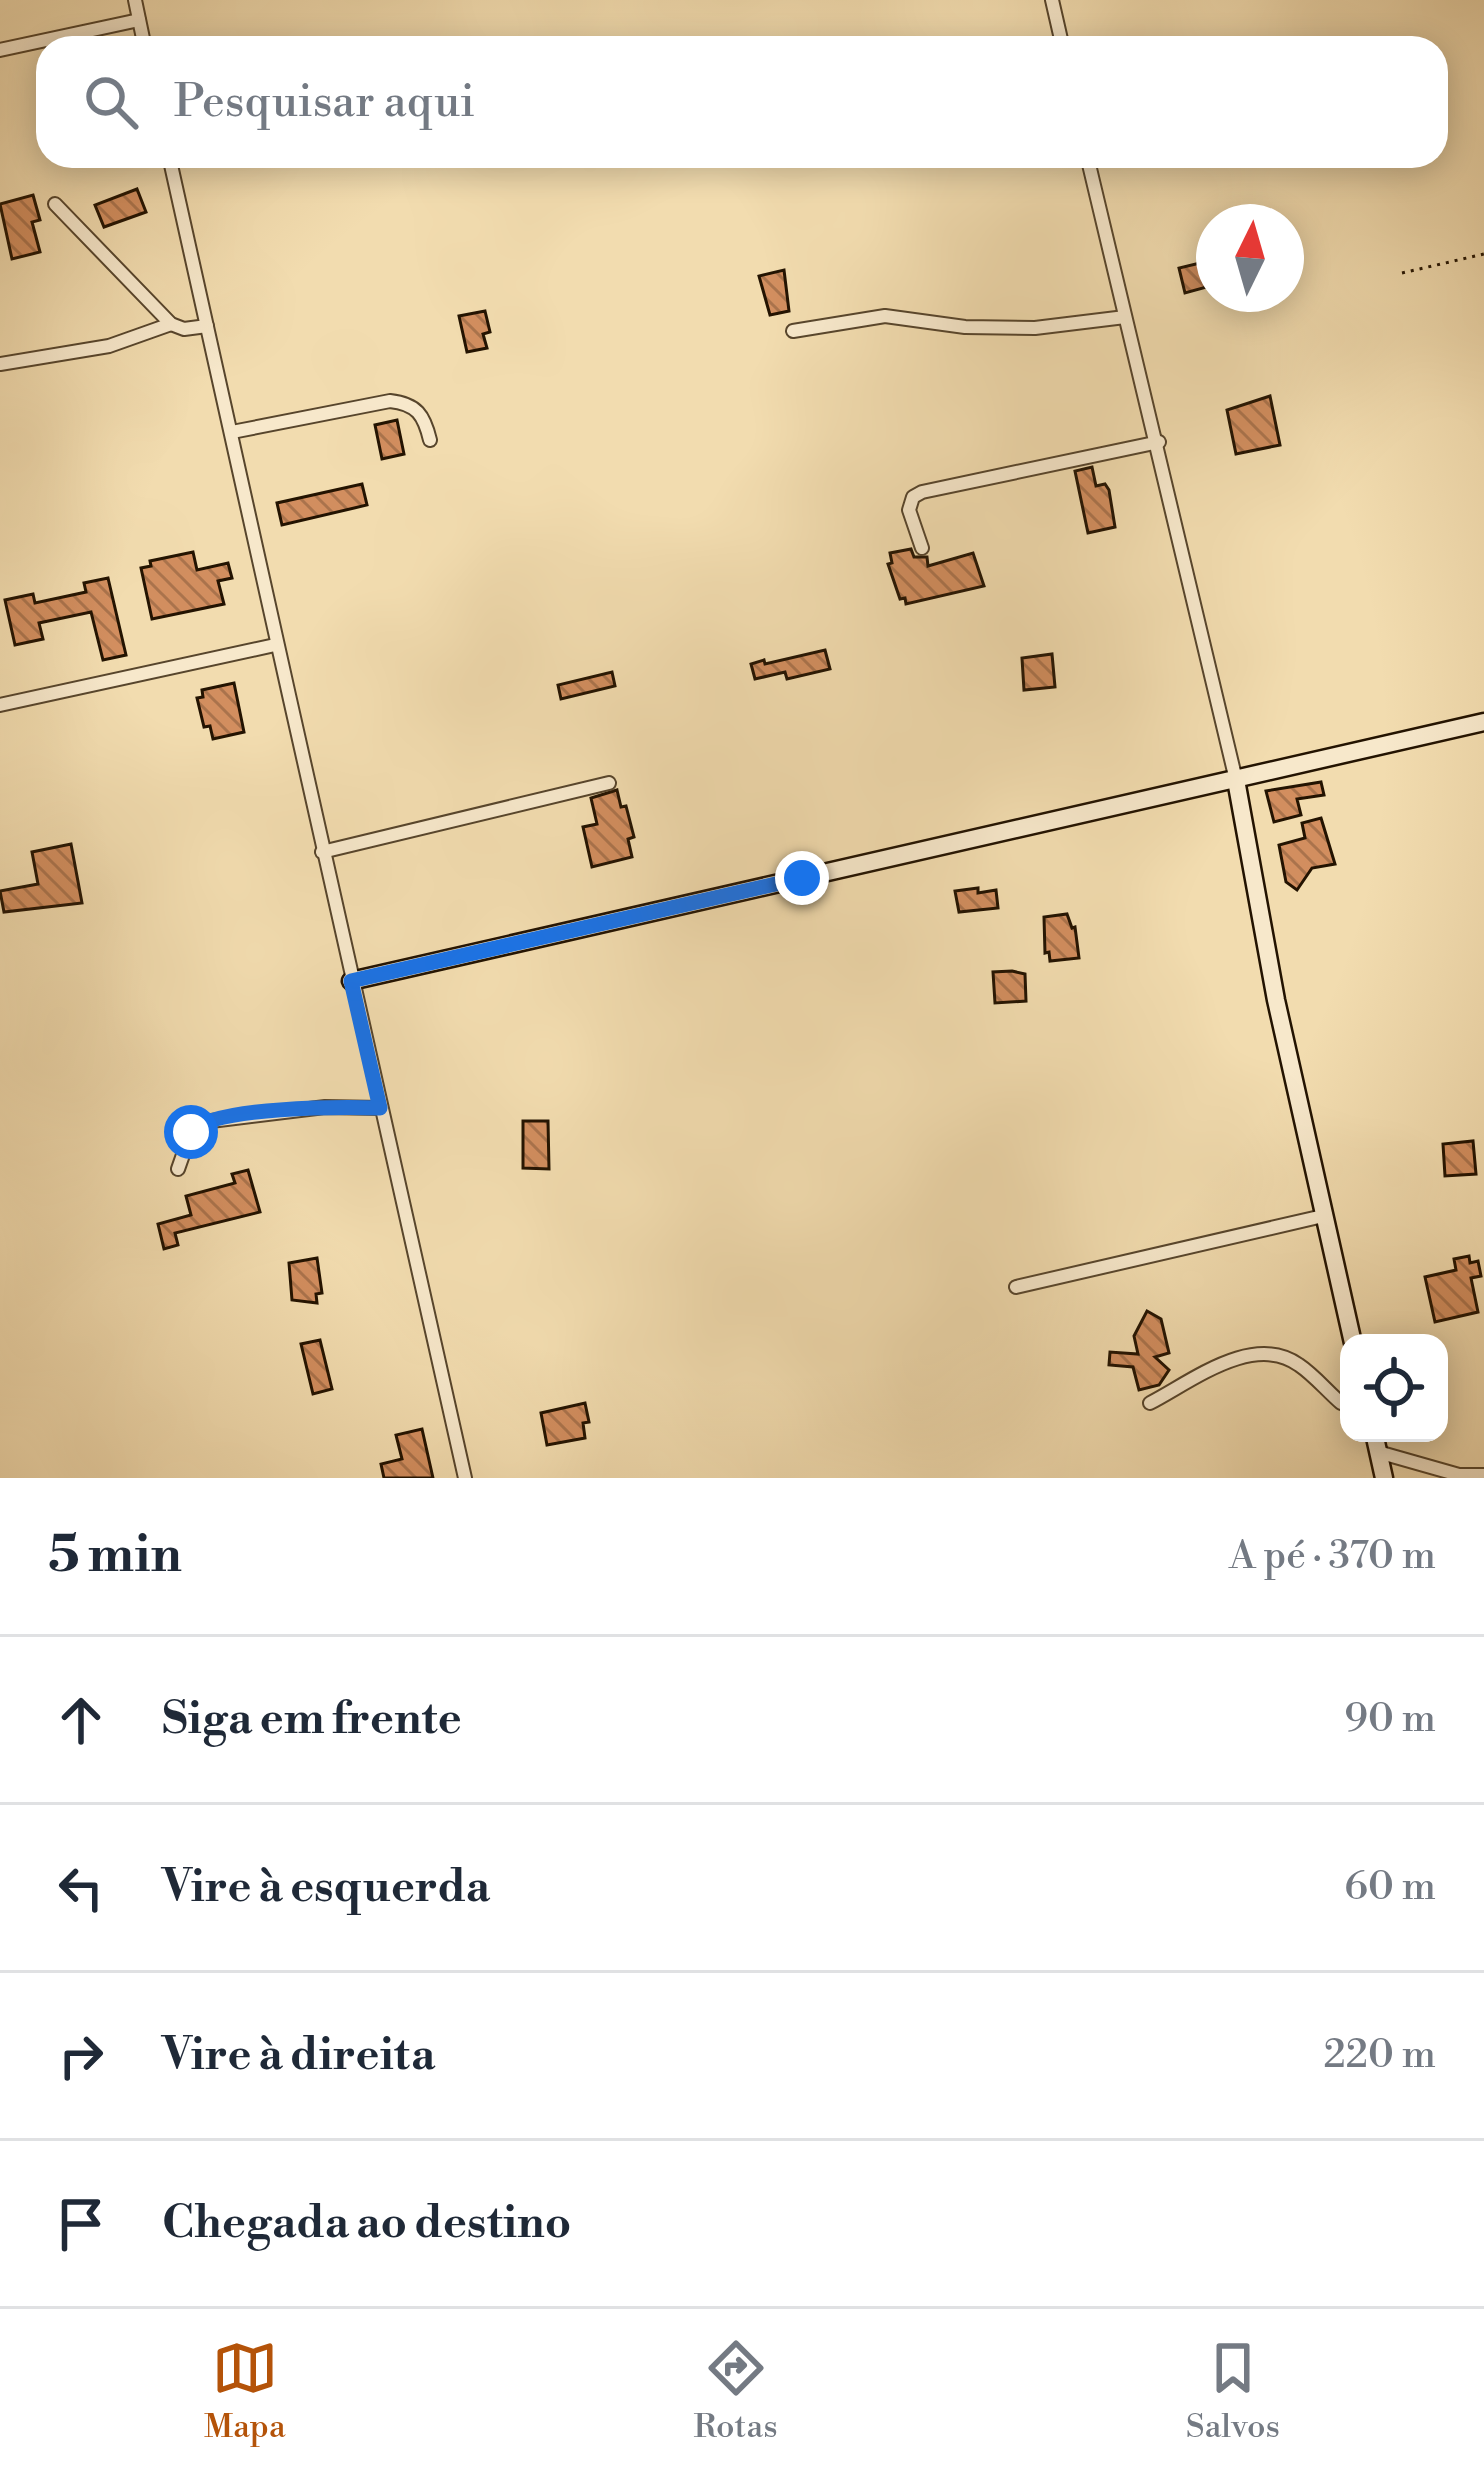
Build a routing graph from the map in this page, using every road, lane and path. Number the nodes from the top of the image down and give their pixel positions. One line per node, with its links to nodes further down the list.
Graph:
1 (135, 0): 3 (street)
2 (1052, 0): 6 (street)
3 (139, 20): 4 (street); 5 (street)
4 (65, 36)
5 (143, 36)
6 (1060, 36)
7 (36, 42): 8 (street)
8 (0, 50)
9 (172, 168): 16 (street)
10 (1091, 168): 14 (street)
11 (55, 205): 15 (street)
12 (1484, 254): 13 (path)
13 (1402, 273)
14 (1125, 316): 17 (street); 21 (street)
15 (171, 324): 16 (street); 18 (street)
16 (207, 326): 19 (street)
17 (793, 331)
18 (0, 364)
19 (232, 432): 20 (street); 23 (street)
20 (430, 440)
21 (1159, 442): 22 (street); 26 (street)
22 (922, 548)
23 (275, 645): 24 (street); 28 (street)
24 (0, 705)
25 (1484, 722): 26 (street)
26 (1236, 780): 29 (street); 32 (street)
27 (609, 783): 28 (street)
28 (322, 852): 29 (street)
29 (351, 981): 30 (street)
30 (380, 1108): 31 (street); 40 (street)
31 (178, 1168)
32 (1323, 1216): 33 (street); 34 (street)
33 (1016, 1288)
34 (1351, 1334)
35 (1340, 1402): 36 (street)
36 (1150, 1403)
37 (1376, 1442): 38 (street)
38 (1378, 1452): 39 (street); 41 (street)
39 (1484, 1475)
40 (464, 1478)
41 (1384, 1478)

